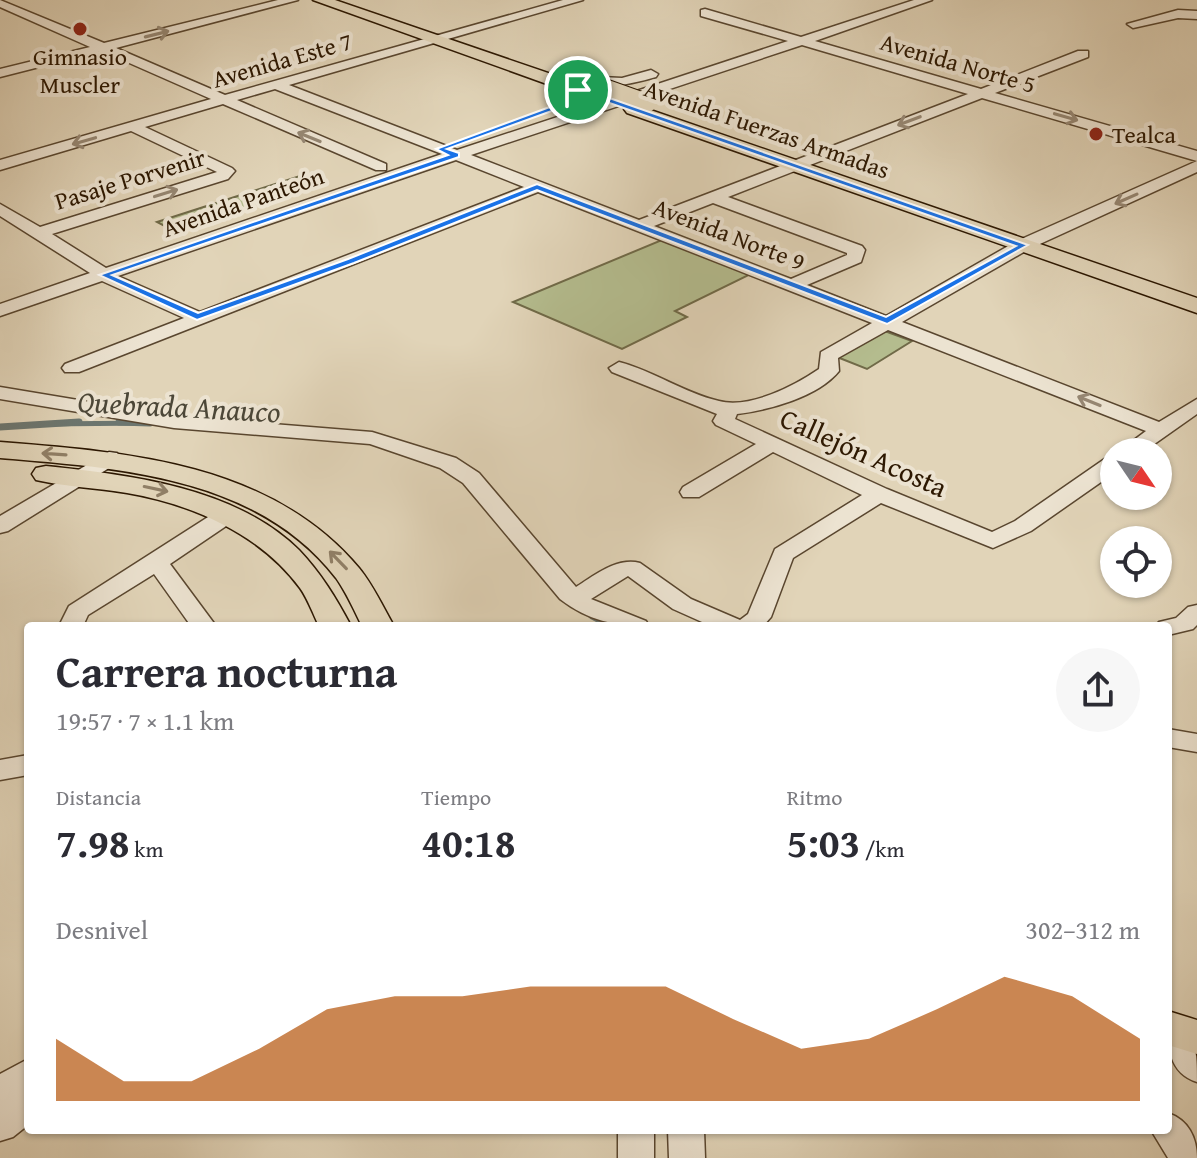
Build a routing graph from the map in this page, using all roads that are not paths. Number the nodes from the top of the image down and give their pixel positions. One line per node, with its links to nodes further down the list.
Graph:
1 (292, 0): 14 (street, one-way to 1)
2 (320, 0): 12 (main road, Avenida Fuerzas Armadas)
3 (347, 0): 12 (main road, Avenida Fuerzas Armadas)
4 (577, 0): 12 (street, Avenida Este 7)
5 (897, 0): 11 (street, Avenida Panteón)
6 (926, 0): 13 (street, Avenida Panteón)
7 (0, 3): 14 (street)
8 (705, 13): 11 (street, Avenida Norte 5)
9 (1197, 15): 10 (street)
10 (1133, 24)
11 (784, 35): 13 (street, Avenida Norte 5); 16 (street, Avenida Panteón)
12 (440, 36): 19 (street, Avenida Este 7); 20 (main road, Avenida Fuerzas Armadas)
13 (803, 40): 17 (street, Avenida Panteón); 21 (street, Avenida Norte 5)
14 (105, 48): 18 (street); 22 (street)
15 (1083, 54): 21 (street)
16 (719, 57): 20 (street, Avenida Panteón); 25 (street, Avenida Panteón)
17 (736, 62): 23 (street, Avenida Panteón); 26 (street, Avenida Panteón)
18 (0, 73)
19 (278, 85): 22 (street, Avenida Este 7); 27 (street, Avenida Norte 9)
20 (587, 87): 23 (main road, Avenida Fuerzas Armadas); 25 (street, Avenida Panteón)
21 (982, 93): 28 (street, Avenida Norte 5, one-way to 28); 29 (street, one-way to 29)
22 (221, 101): 24 (street, Avenida Este 7); 32 (street, one-way to 22)
23 (646, 108): 26 (street, Avenida Panteón); 29 (main road, Avenida Fuerzas Armadas)
24 (133, 127): 30 (street, Avenida Este 7, one-way to 30); 37 (street, Pasaje Porvenir, one-way to 24)
25 (486, 133): 27 (street, Avenida Panteón)
26 (501, 140): 27 (street, Avenida Panteón)
27 (448, 152): 32 (street, Avenida Panteón); 33 (street, Avenida Norte 9); 40 (street, Avenida Panteón)
28 (1197, 156)
29 (796, 163): 34 (street); 38 (main road, Avenida Fuerzas Armadas)
30 (0, 165)
31 (1197, 166): 38 (street, one-way to 38)
32 (381, 167): 39 (street, Avenida Panteón)
33 (537, 187): 36 (street, Avenida Norte 9); 46 (street)
34 (710, 196): 36 (street); 41 (street)
35 (1, 211): 37 (street)
36 (638, 226): 41 (street, Avenida Norte 9)
37 (38, 233): 39 (street)
38 (1029, 243): 43 (main road, Avenida Fuerzas Armadas); 44 (main road, Avenida Fuerzas Armadas); 47 (street)
39 (87, 265): 40 (street); 42 (street, Avenida Panteón)
40 (103, 275): 45 (street, Avenida Panteón); 46 (street)
41 (794, 284): 47 (street, Avenida Norte 9)
42 (0, 294)
43 (1197, 296)
44 (1197, 306)
45 (0, 310)
46 (197, 317): 48 (street)
47 (887, 321): 52 (street); 53 (street, Avenida Norte 9, one-way to 47)
48 (72, 368)
49 (619, 368): 52 (street)
50 (0, 393): 66 (street)
51 (1197, 405): 53 (street)
52 (729, 410): 55 (street, Callejón Acosta)
53 (1162, 430): 54 (street)
54 (1150, 438)
55 (772, 444): 61 (street); 62 (street, Callejón Acosta)
56 (0, 450): 57 (main road, one-way to 56)
57 (109, 458): 60 (street); 71 (main road, one-way to 57)
58 (0, 470): 60 (main road)
59 (1100, 473): 62 (street, Callejón Acosta)
60 (79, 477): 63 (main road, one-way to 63); 64 (street)
61 (691, 492)
62 (879, 494): 74 (street)
63 (227, 515): 65 (street); 70 (main road)
64 (0, 526)
65 (157, 562): 68 (street); 69 (street)
66 (575, 598): 72 (street); 73 (street)
67 (1197, 612): 75 (street)
68 (73, 622)
69 (201, 622)
70 (333, 622)
71 (376, 622)
72 (626, 622)
73 (723, 622)
74 (753, 622)
75 (1172, 626)
76 (1172, 739): 77 (street)
77 (1197, 743)
78 (24, 754): 79 (street)
79 (0, 758)
80 (24, 766): 81 (street)
81 (0, 770)
82 (1172, 1029): 84 (main road)
83 (1172, 1034): 85 (street)
84 (1197, 1037)
85 (1197, 1068)
86 (24, 1076): 87 (street)
87 (0, 1093)
88 (24, 1108): 89 (street)
89 (0, 1126)
90 (636, 1134): 93 (street)
91 (686, 1134): 94 (street)
92 (1172, 1134): 95 (street)
93 (636, 1158)
94 (687, 1158)
95 (1188, 1158)

